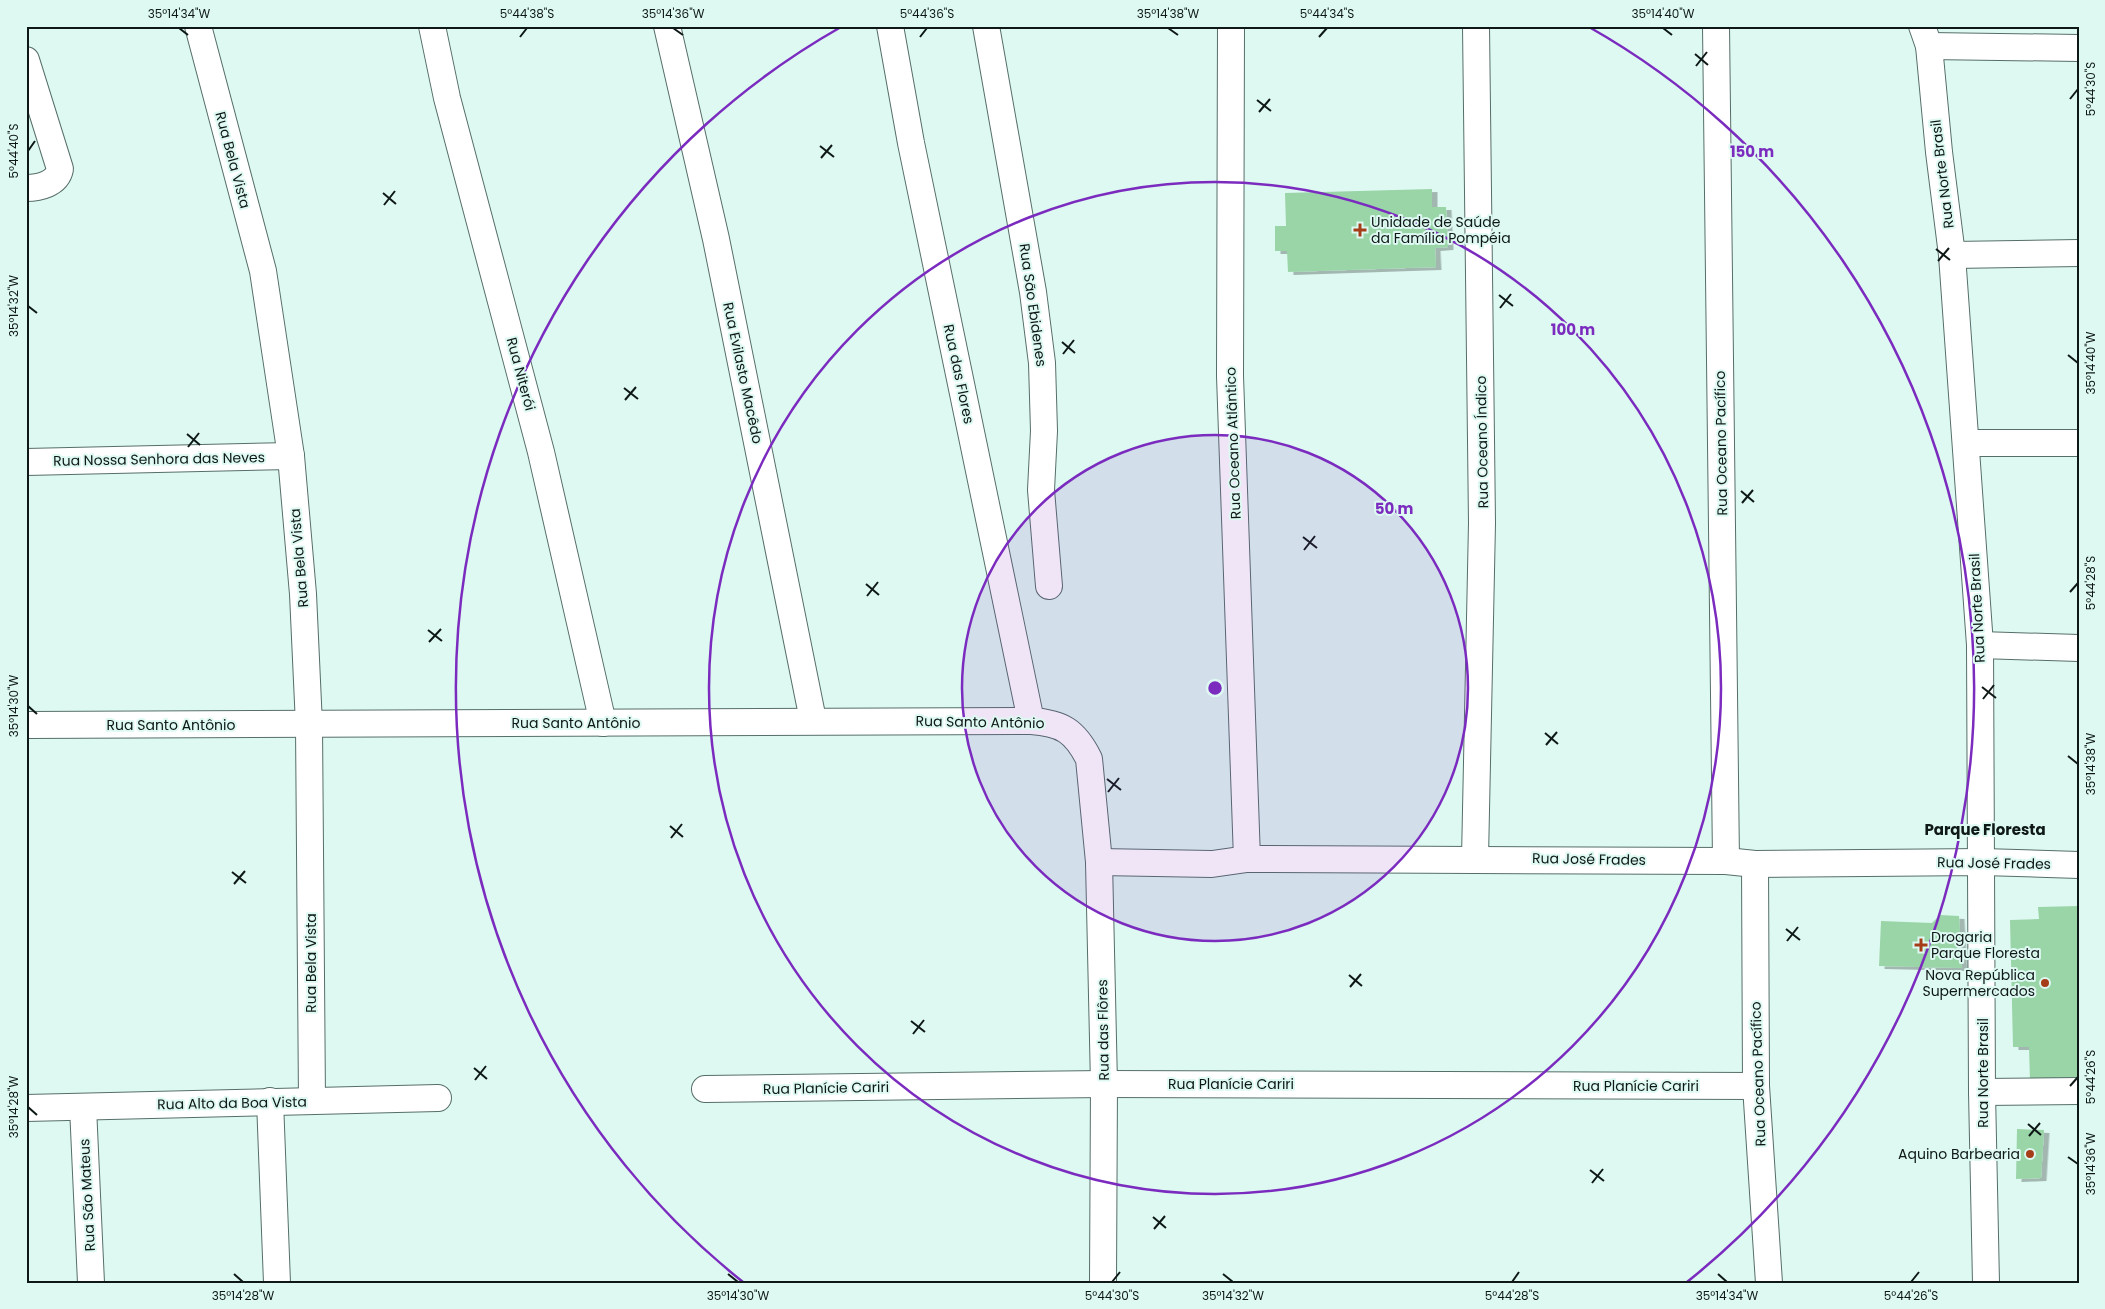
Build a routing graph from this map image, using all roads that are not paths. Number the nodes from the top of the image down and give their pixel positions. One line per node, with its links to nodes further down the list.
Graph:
1 (198, 26): 17 (street, Rua Bela Vista)
2 (432, 26): 24 (street, Rua Niterói)
3 (667, 26): 22 (street, Rua Evilasto Macêdo)
4 (890, 26): 23 (street, Rua das Flores)
5 (986, 26): 19 (street, Rua São Ebidenes)
6 (1230, 26): 29 (street, Rua Oceano Atlântico)
7 (1476, 26): 28 (street, Rua Oceano Índico)
8 (1716, 26): 30 (street, Rua Oceano Pacífico)
9 (1926, 36): 10 (street); 14 (street, Rua Norte Brasil)
10 (2079, 48)
11 (26, 60): 12 (street)
12 (32, 188)
13 (2079, 253): 14 (street)
14 (1952, 254): 15 (street, Rua Norte Brasil)
15 (1966, 443): 16 (street); 20 (street, Rua Norte Brasil)
16 (2079, 443)
17 (291, 456): 18 (street, Rua Nossa Senhora das Neves); 26 (street, Rua Bela Vista)
18 (26, 462)
19 (1049, 586)
20 (1980, 645): 21 (street); 32 (street, Rua Norte Brasil)
21 (2079, 648)
22 (813, 720): 23 (street, Rua Santo Antônio); 24 (street, Rua Santo Antônio)
23 (1031, 721): 27 (street, Rua Santo Antônio)
24 (603, 723): 26 (street, Rua Santo Antônio)
25 (26, 725): 26 (street, Rua Santo Antônio)
26 (309, 725): 42 (street, Rua Bela Vista)
27 (1091, 778): 31 (street, Rua das Flôres)
28 (1475, 858): 29 (street, Rua José Frades); 30 (street, Rua José Frades)
29 (1247, 859): 31 (street, Rua José Frades)
30 (1726, 860): 33 (street, Rua José Frades)
31 (1099, 862): 35 (street, Rua das Flôres)
32 (1983, 862): 33 (street, Rua José Frades); 34 (street, Rua José Frades); 39 (street, Rua Norte Brasil)
33 (1755, 864): 36 (street, Rua Oceano Pacífico)
34 (2079, 865)
35 (1104, 1084): 36 (street, Rua Planície Cariri); 37 (street, Rua Planície Cariri); 47 (street, Rua das Flôres)
36 (1756, 1086): 48 (street, Rua Oceano Pacífico)
37 (705, 1089)
38 (2079, 1091): 39 (street)
39 (1982, 1092): 49 (street, Rua Norte Brasil)
40 (438, 1098): 42 (street, Rua Alto da Boa Vista)
41 (270, 1101): 42 (street, Rua Alto da Boa Vista); 43 (street, Rua Alto da Boa Vista); 46 (street)
42 (312, 1101)
43 (83, 1107): 44 (street, Rua Alto da Boa Vista); 45 (street, Rua São Mateus)
44 (26, 1108)
45 (91, 1283)
46 (277, 1283)
47 (1103, 1283)
48 (1769, 1283)
49 (1986, 1283)

